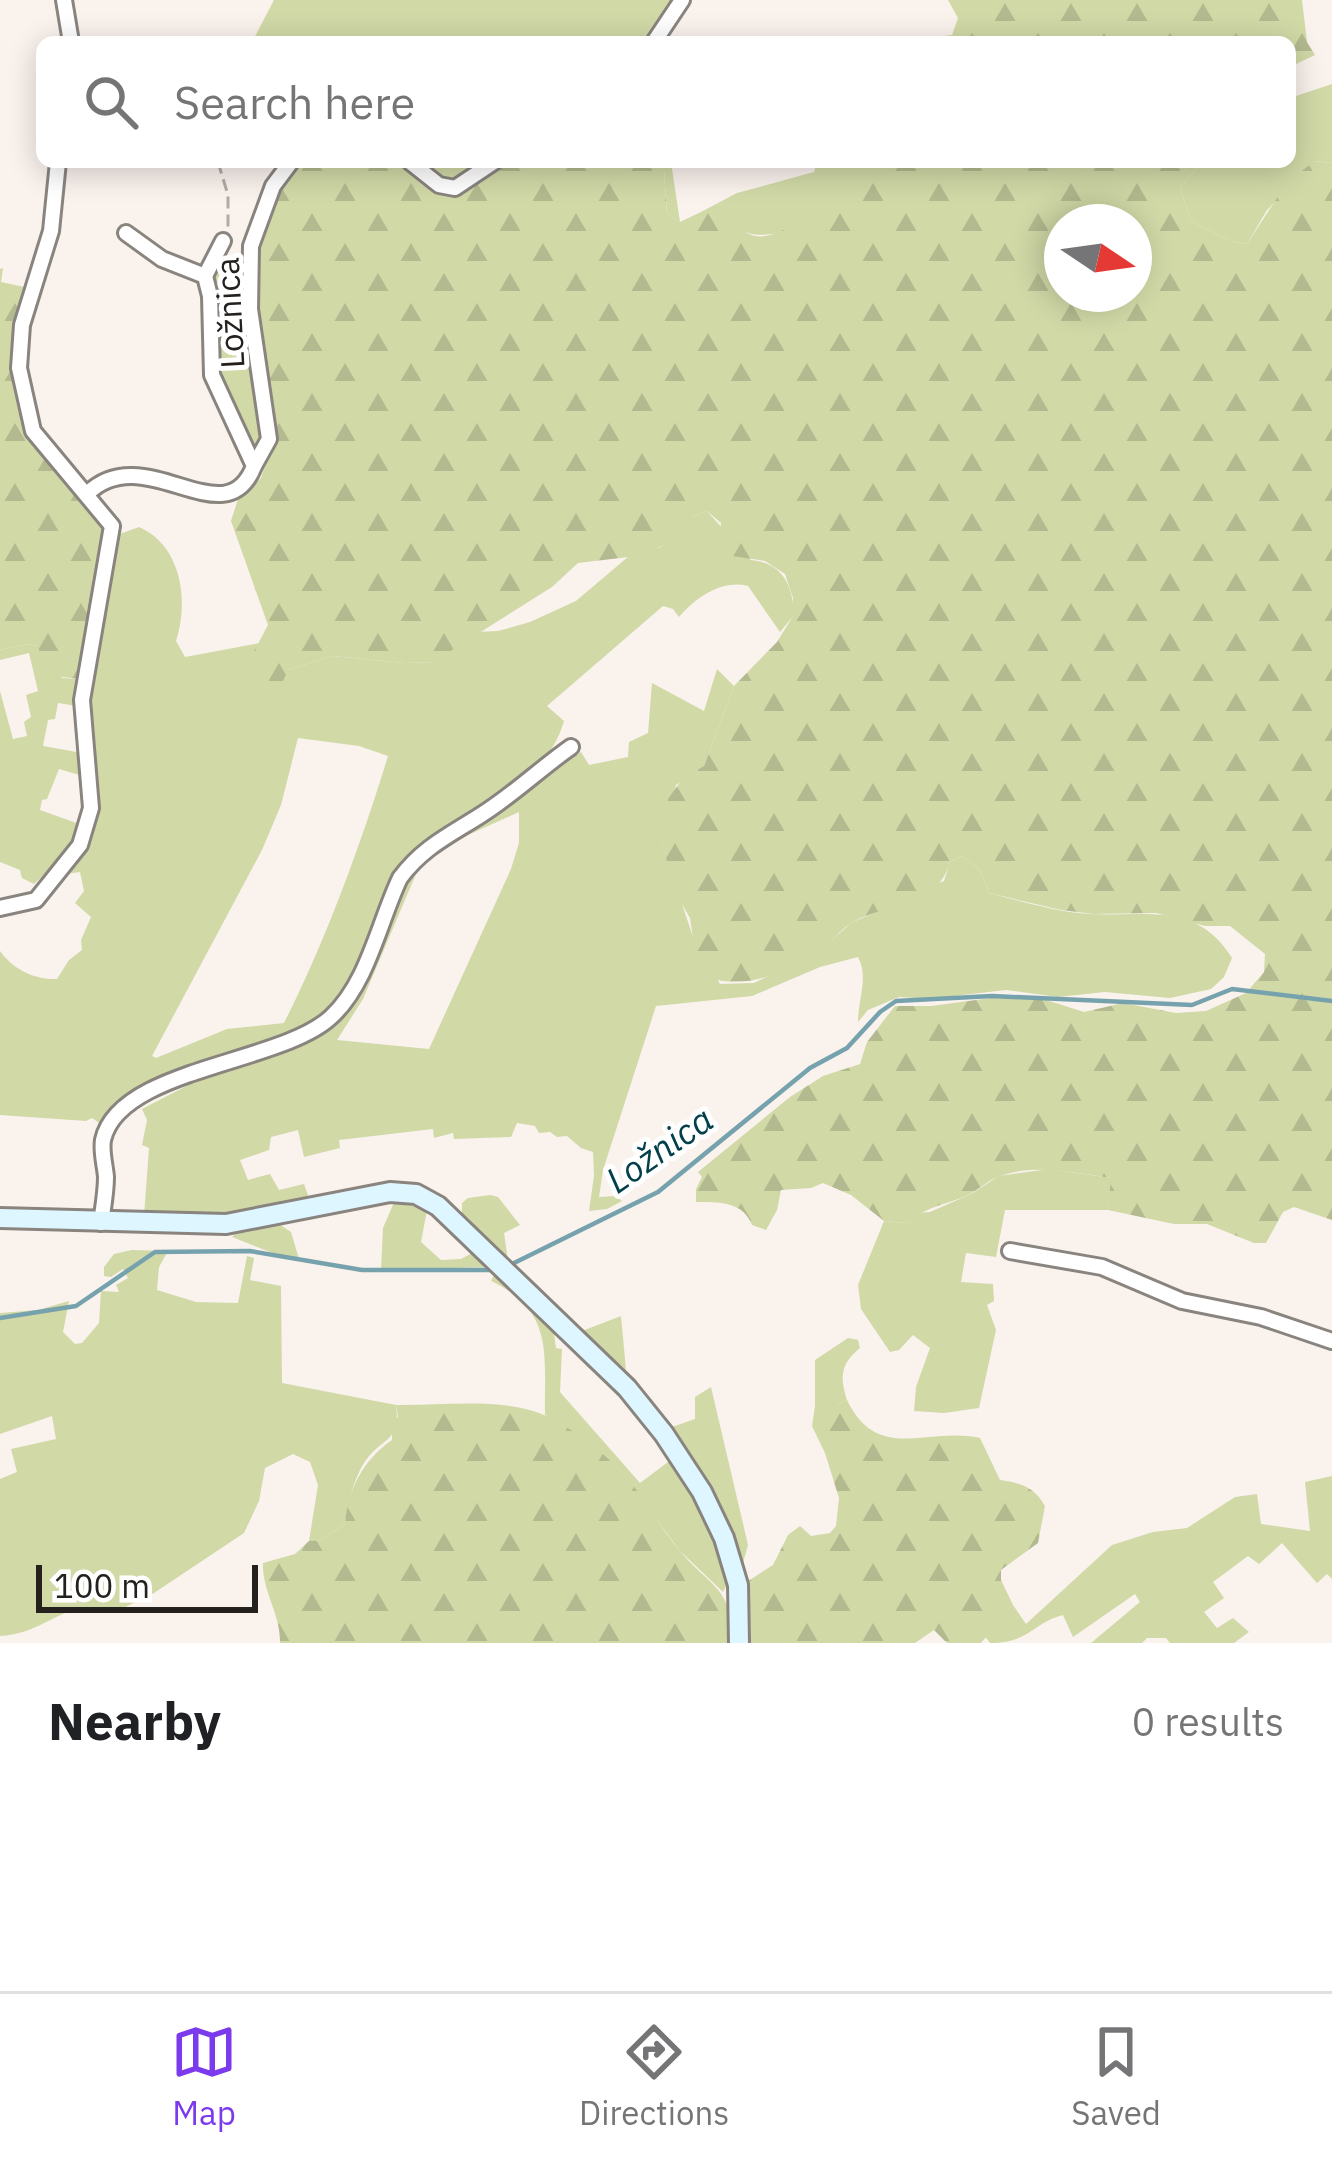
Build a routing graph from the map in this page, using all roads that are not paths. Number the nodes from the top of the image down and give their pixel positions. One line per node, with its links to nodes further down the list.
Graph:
1 (64, 0): 3 (street)
2 (682, 0): 4 (street)
3 (69, 36)
4 (658, 36)
5 (57, 168): 13 (street)
6 (286, 168): 12 (street, Ložnica)
7 (418, 168): 8 (street)
8 (485, 168)
9 (126, 233): 11 (street, Ložnica)
10 (223, 242): 11 (street)
11 (205, 276): 12 (street, Ložnica)
12 (254, 466): 13 (street)
13 (88, 494): 15 (street)
14 (572, 747): 17 (street)
15 (0, 908)
16 (0, 1218): 17 (street)
17 (101, 1222): 20 (street)
18 (1010, 1251): 19 (street)
19 (1332, 1342)
20 (739, 1643)

